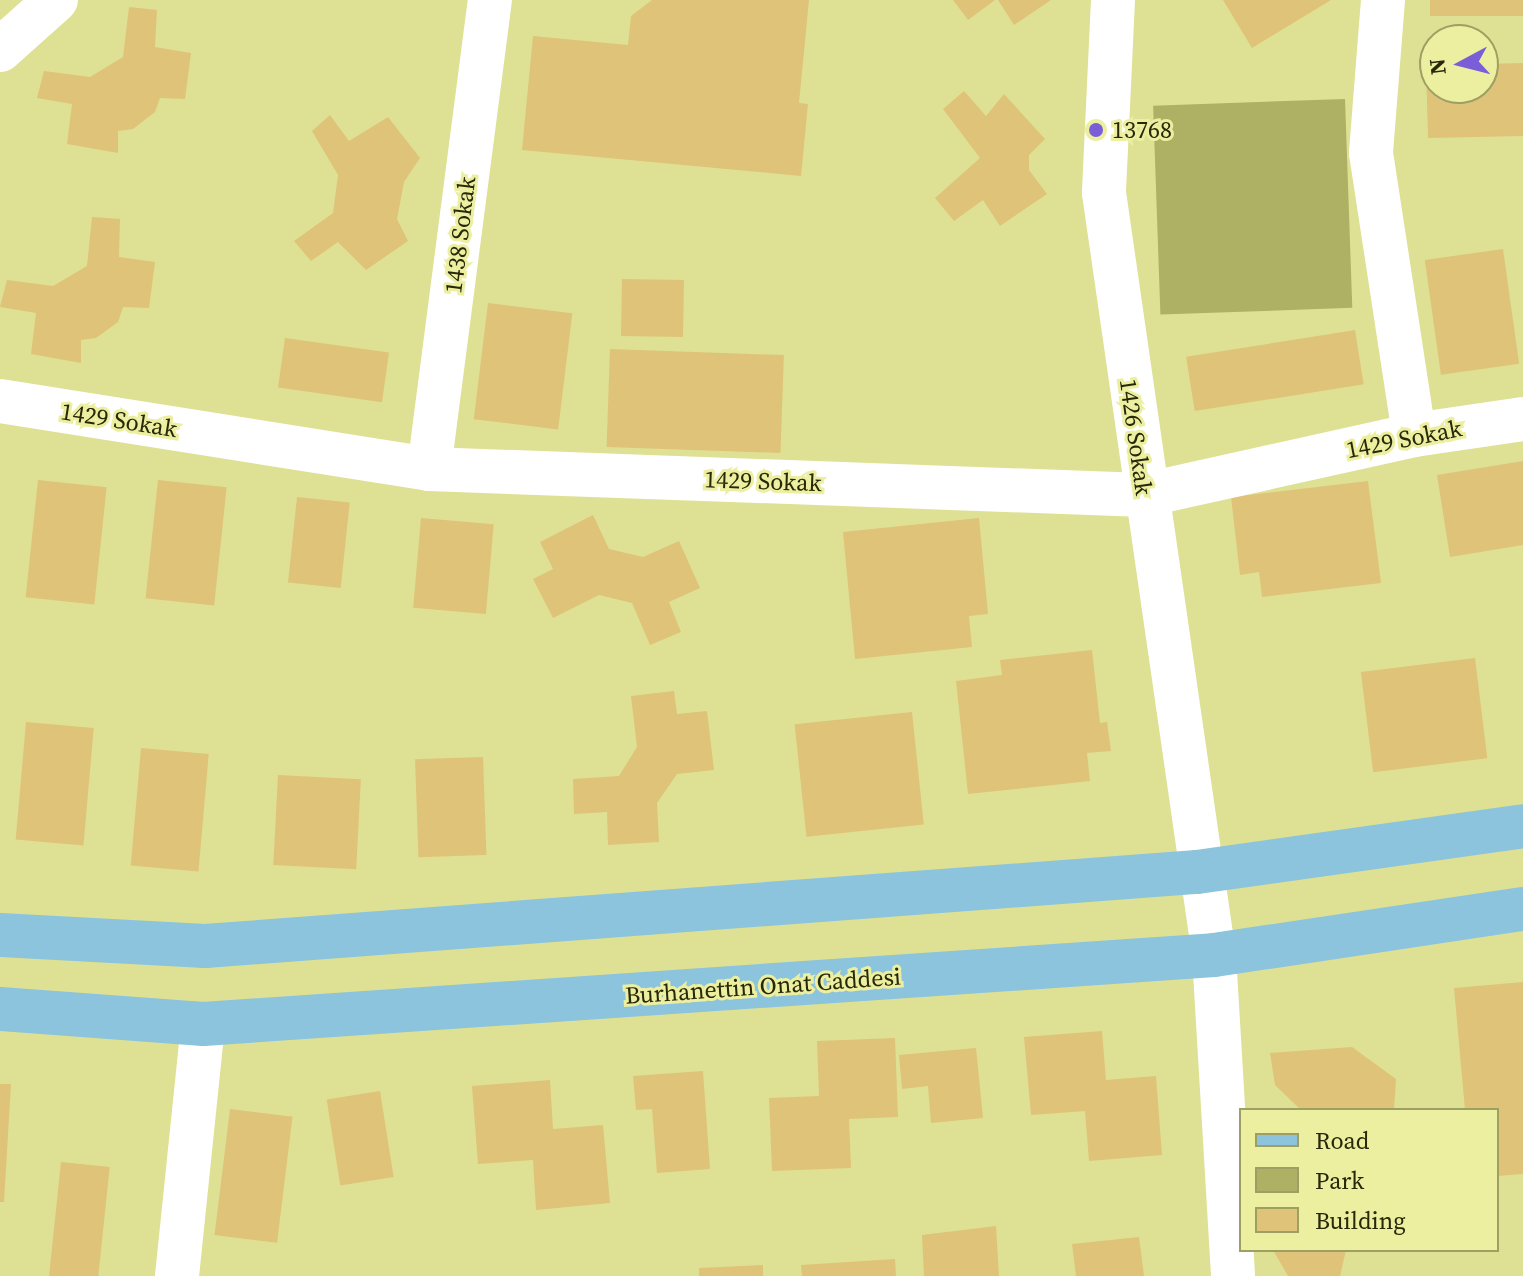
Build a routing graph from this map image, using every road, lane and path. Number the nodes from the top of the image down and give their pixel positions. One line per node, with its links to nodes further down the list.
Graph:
1 (56, 0): 5 (street)
2 (490, 0): 9 (street, 1438 Sokak)
3 (1113, 0): 10 (street, 1426 Sokak)
4 (1383, 0): 8 (street)
5 (0, 50)
6 (0, 401): 9 (street, 1429 Sokak)
7 (1523, 419): 8 (street, 1429 Sokak)
8 (1414, 435): 10 (street, 1429 Sokak)
9 (429, 469): 10 (street, 1429 Sokak)
10 (1144, 495): 12 (street, 1426 Sokak)
11 (1523, 826): 12 (main road)
12 (1197, 872): 14 (main road); 15 (street, 1426 Sokak)
13 (1523, 909): 15 (main road, Burhanettin Onat Caddesi)
14 (0, 935)
15 (1214, 955): 17 (main road, Burhanettin Onat Caddesi); 19 (street, 1426 Sokak)
16 (0, 1009): 17 (main road, Burhanettin Onat Caddesi)
17 (203, 1024): 18 (street)
18 (177, 1276)
19 (1233, 1276)

